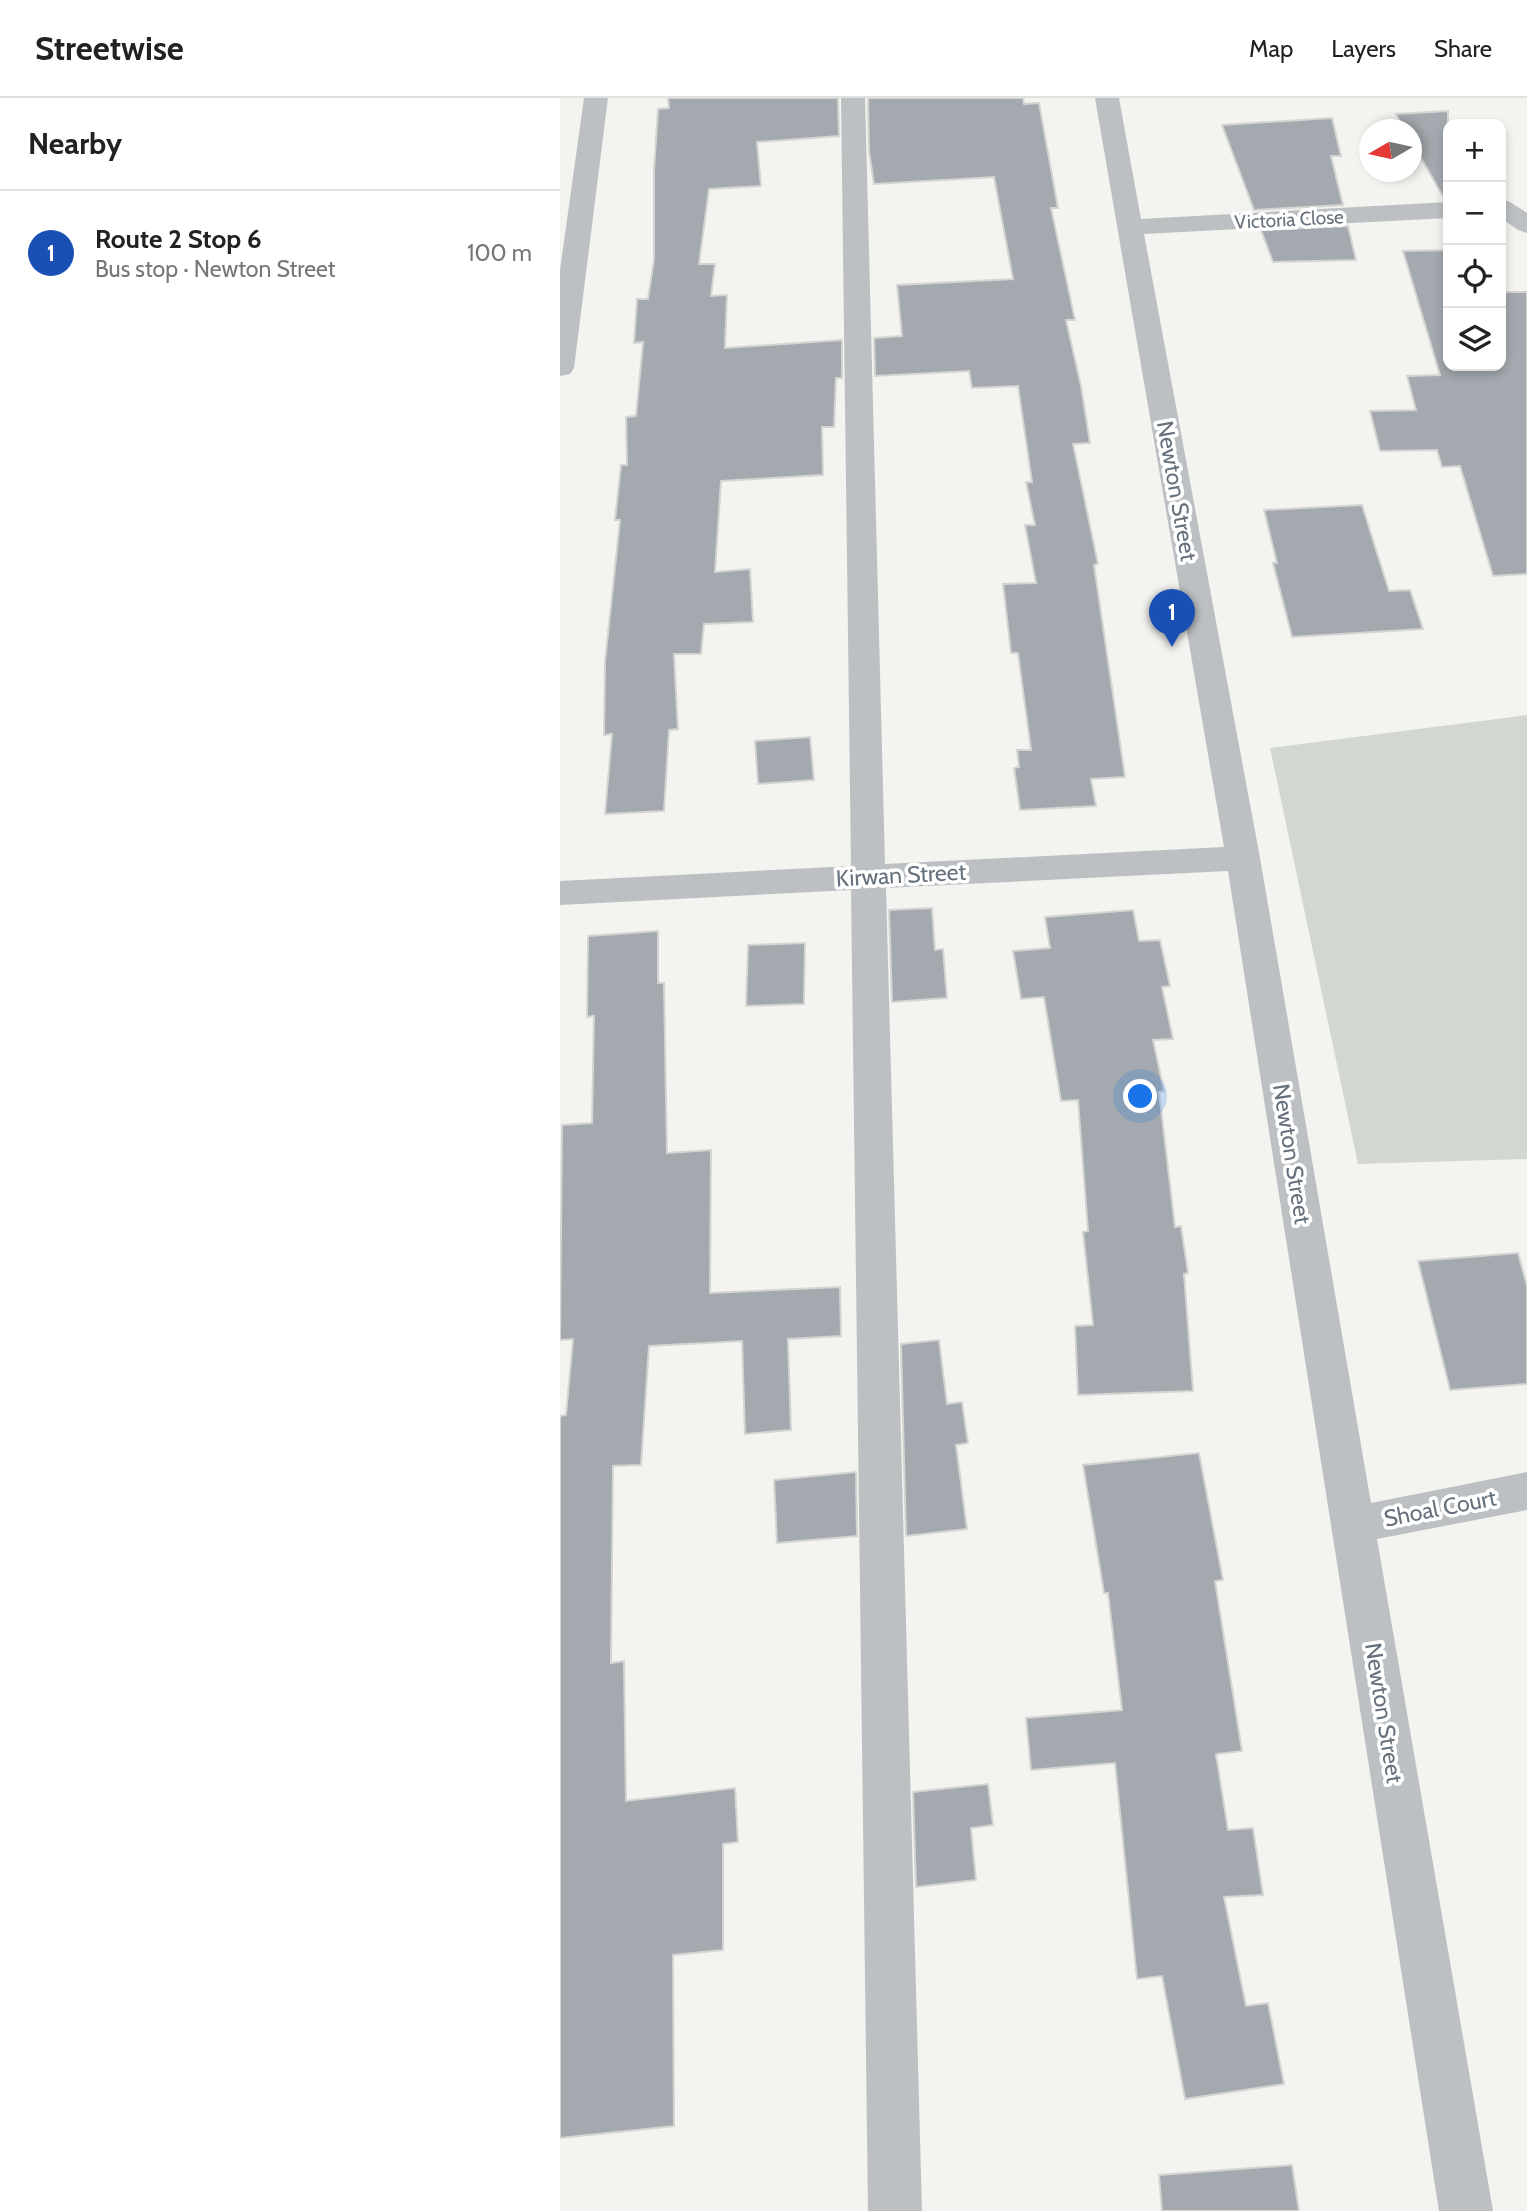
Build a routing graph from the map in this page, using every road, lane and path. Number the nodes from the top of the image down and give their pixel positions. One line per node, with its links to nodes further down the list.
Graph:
1 (596, 98): 8 (street)
2 (853, 98): 10 (street)
3 (1107, 98): 7 (street, Newton Street)
4 (1443, 210): 7 (street, Victoria Close)
5 (1506, 210): 6 (street)
6 (1527, 225)
7 (1130, 227): 9 (street, Newton Street)
8 (560, 368)
9 (1243, 858): 10 (street, Kirwan Street); 13 (street, Newton Street)
10 (868, 877): 11 (street, Kirwan Street); 14 (street)
11 (560, 893)
12 (1527, 1491): 13 (street, Shoal Court)
13 (1353, 1525): 15 (street, Newton Street)
14 (895, 2211)
15 (1466, 2211)

